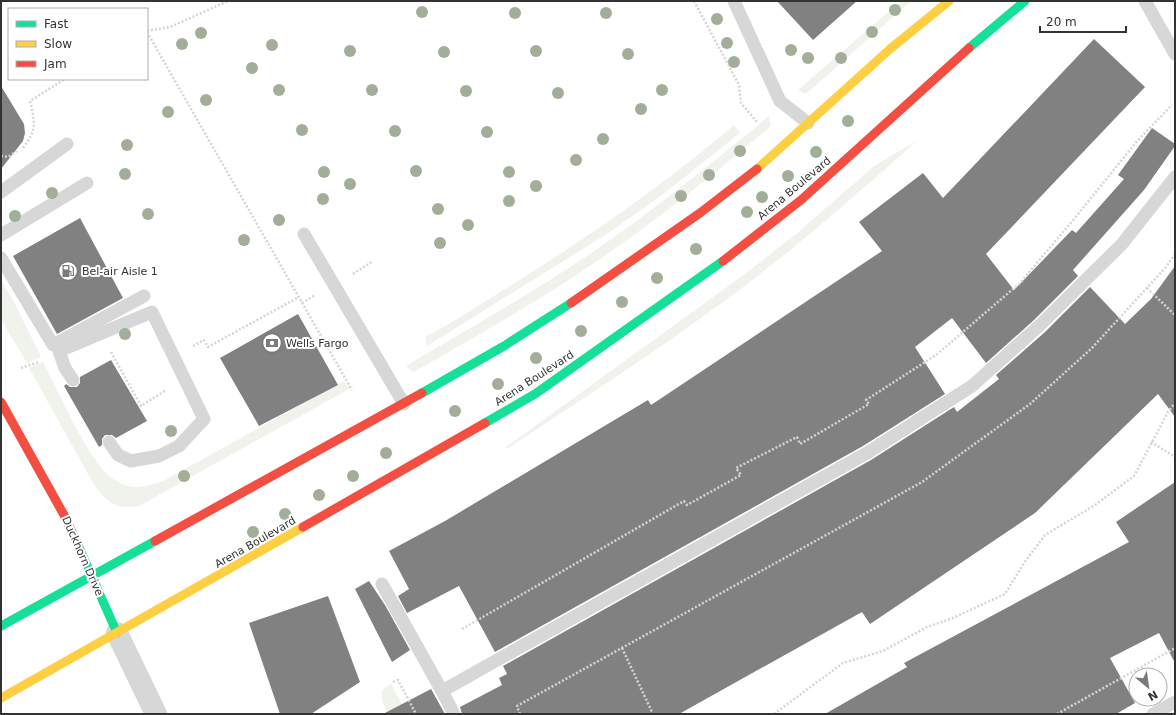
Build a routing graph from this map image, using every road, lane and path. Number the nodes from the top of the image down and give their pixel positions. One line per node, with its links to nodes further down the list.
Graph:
1 (228, 1): 7 (path)
2 (694, 1): 12 (path)
3 (734, 1): 13 (lane)
4 (949, 1): 13 (main road)
5 (1026, 1): 38 (main road, Arena Boulevard)
6 (1145, 1): 9 (lane)
7 (148, 31)
8 (148, 33): 27 (path)
9 (1175, 54)
10 (62, 80): 15 (path)
11 (1172, 105): 37 (path)
12 (757, 122)
13 (808, 123): 30 (main road)
14 (67, 144): 18 (lane)
15 (1, 156)
16 (1175, 178): 42 (lane)
17 (87, 183): 20 (lane)
18 (1, 192)
19 (304, 234): 30 (lane)
20 (1, 235)
21 (1175, 254): 23 (path)
22 (1, 258): 24 (lane)
23 (1147, 288): 25 (path); 39 (path)
24 (144, 296)
25 (1175, 315)
26 (73, 380): 31 (lane)
27 (352, 390)
28 (1, 402): 34 (main road, Duckhorn Drive)
29 (1175, 402): 32 (path)
30 (404, 404): 34 (main road)
31 (109, 442)
32 (1151, 442): 33 (path); 50 (path)
33 (1175, 457)
34 (92, 576): 36 (main road); 38 (main road, Duckhorn Drive)
35 (382, 584): 42 (lane)
36 (1, 626)
37 (462, 630)
38 (117, 633): 43 (main road, Arena Boulevard); 45 (street, Duckhorn Drive)
39 (622, 648): 48 (path); 49 (path)
40 (1175, 648): 51 (path)
41 (393, 682): 46 (path)
42 (442, 691): 47 (lane)
43 (1, 698)
44 (1175, 702): 52 (lane)
45 (156, 714)
46 (416, 714)
47 (454, 714)
48 (520, 714)
49 (653, 714)
50 (774, 714)
51 (1057, 714)
52 (1154, 714)

